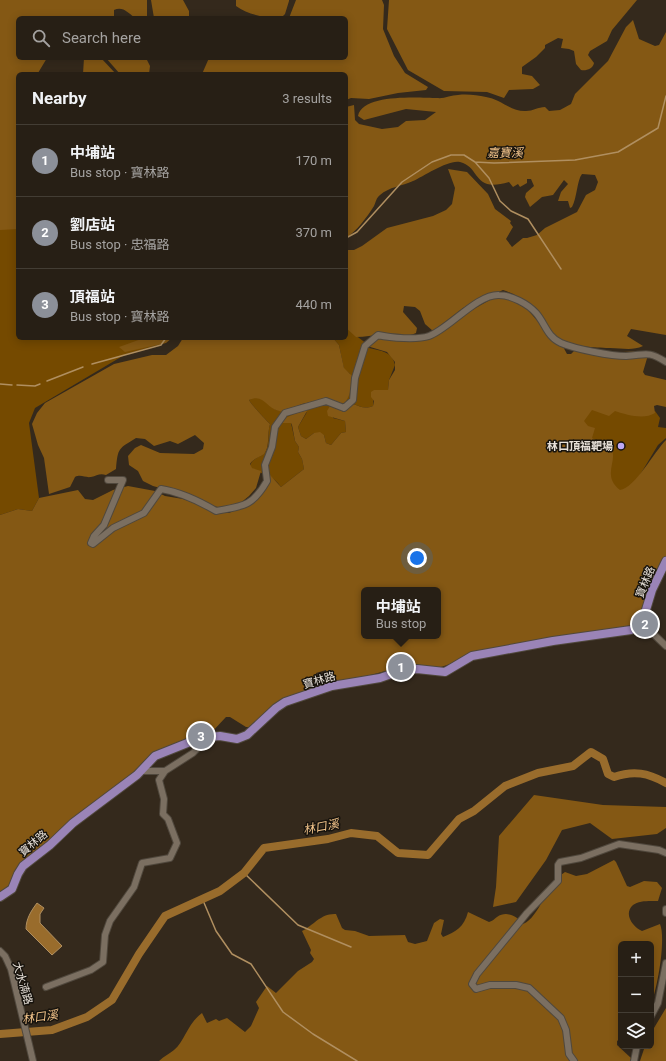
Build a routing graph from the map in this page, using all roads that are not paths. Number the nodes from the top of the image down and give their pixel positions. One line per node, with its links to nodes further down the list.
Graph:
1 (666, 362): 2 (street)
2 (108, 480)
3 (666, 561): 4 (main road, 寶林路)
4 (642, 623): 5 (street); 6 (main road, 寶林路)
5 (666, 646)
6 (209, 737): 7 (main road, 寶林路); 8 (street)
7 (141, 771): 8 (street); 10 (main road, 寶林路)
8 (165, 771): 15 (street)
9 (666, 853): 19 (street)
10 (0, 897)
11 (666, 909): 12 (street)
12 (666, 913)
13 (0, 951): 18 (street, 大水湳路)
14 (666, 963): 16 (street)
15 (46, 987)
16 (653, 1013)
17 (636, 1049): 20 (street)
18 (33, 1061)
19 (574, 1061)
20 (634, 1061)

